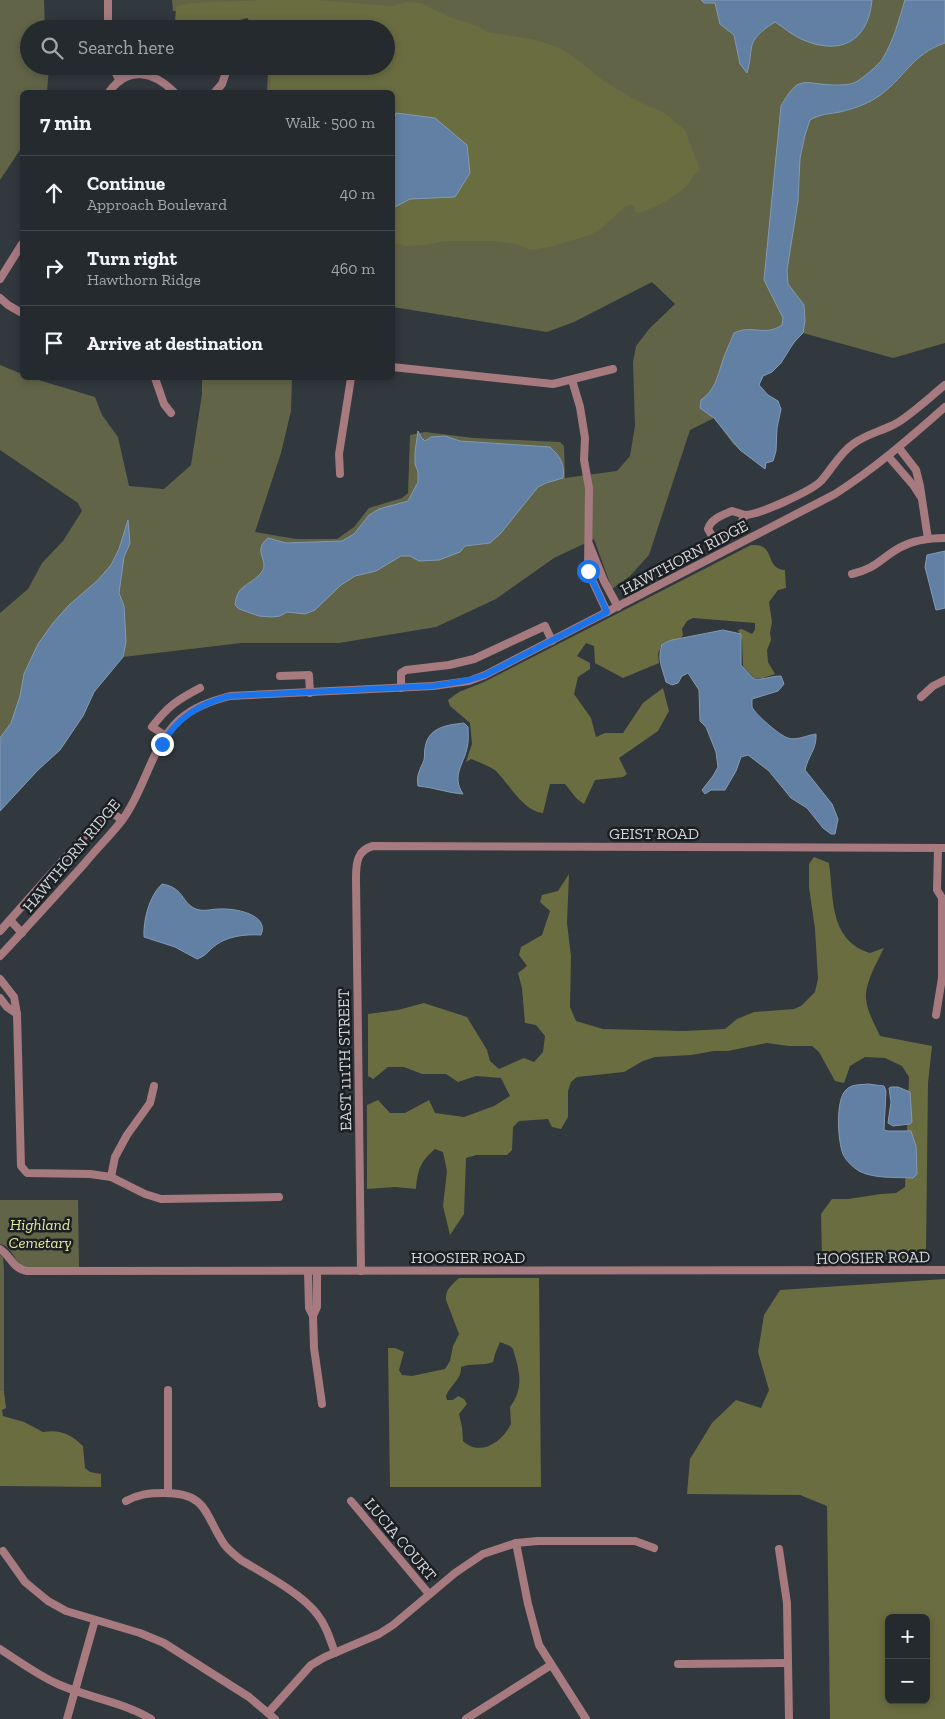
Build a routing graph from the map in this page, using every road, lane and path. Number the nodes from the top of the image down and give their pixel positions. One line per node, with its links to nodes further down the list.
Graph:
1 (108, 0): 2 (street)
2 (108, 20)
3 (117, 75): 7 (street)
4 (135, 75): 7 (street)
5 (144, 75): 9 (street)
6 (225, 75): 10 (street)
7 (120, 81): 8 (street)
8 (110, 90)
9 (172, 90)
10 (217, 90)
11 (20, 247): 12 (street)
12 (0, 279)
13 (0, 298): 14 (street)
14 (20, 312)
15 (395, 367): 19 (street)
16 (613, 369): 19 (street)
17 (156, 380): 22 (street)
18 (351, 380): 25 (street)
19 (572, 380): 34 (street)
20 (945, 384): 26 (street)
21 (945, 407): 23 (street, HAWTHORN RIDGE)
22 (171, 413)
23 (899, 448): 24 (street, HAWTHORN RIDGE); 27 (street)
24 (888, 456): 27 (street); 30 (street, HAWTHORN RIDGE)
25 (340, 474)
26 (787, 499): 28 (street); 30 (street)
27 (922, 499): 33 (street)
28 (771, 507): 29 (street); 31 (street)
29 (745, 515): 29 (street)
30 (794, 515): 31 (street, HAWTHORN RIDGE)
31 (778, 523): 36 (street, HAWTHORN RIDGE)
32 (945, 538): 33 (street)
33 (928, 539): 35 (street)
34 (588, 542): 36 (street); 37 (street)
35 (852, 574)
36 (618, 607): 37 (street, HAWTHORN RIDGE)
37 (607, 612): 38 (street, HAWTHORN RIDGE)
38 (552, 640): 42 (street, HAWTHORN RIDGE); 42 (street)
39 (280, 676): 43 (street)
40 (945, 680): 44 (street)
41 (200, 688): 45 (street)
42 (401, 688): 43 (street, HAWTHORN RIDGE)
43 (310, 692): 45 (street, HAWTHORN RIDGE)
44 (921, 697)
45 (166, 736): 46 (street, HAWTHORN RIDGE)
46 (122, 820): 50 (street); 52 (street, HAWTHORN RIDGE)
47 (941, 848): 48 (street, GEIST ROAD); 49 (street)
48 (363, 850): 65 (street, EAST 111TH STREET)
49 (943, 895): 57 (street)
50 (10, 920): 51 (street); 52 (street)
51 (0, 931)
52 (22, 933): 53 (street, HAWTHORN RIDGE)
53 (0, 956)
54 (0, 979): 56 (street)
55 (0, 998): 56 (street)
56 (17, 1014): 59 (street)
57 (936, 1015)
58 (154, 1086): 59 (street)
59 (111, 1177): 60 (street)
60 (279, 1197)
61 (0, 1249): 63 (street, HOOSIER ROAD)
62 (945, 1270): 65 (street, HOOSIER ROAD)
63 (308, 1271): 64 (street, HOOSIER ROAD); 66 (street)
64 (317, 1271): 65 (street, HOOSIER ROAD); 66 (street)
65 (361, 1271)
66 (313, 1316): 68 (street)
67 (168, 1390): 69 (street)
68 (322, 1404)
69 (168, 1493): 70 (street); 79 (street)
70 (126, 1501)
71 (351, 1501): 76 (street, LUCIA COURT)
72 (516, 1543): 73 (street); 76 (street); 82 (street)
73 (654, 1548)
74 (779, 1549): 80 (street)
75 (3, 1551): 77 (street)
76 (429, 1594): 79 (street)
77 (95, 1620): 83 (street); 84 (street)
78 (0, 1649): 83 (street)
79 (335, 1653): 84 (street)
80 (788, 1663): 81 (street); 90 (street)
81 (678, 1664)
82 (551, 1665): 88 (street); 89 (street)
83 (75, 1690): 85 (street); 86 (street)
84 (268, 1713): 87 (street)
85 (67, 1719)
86 (151, 1719)
87 (275, 1719)
88 (466, 1719)
89 (586, 1719)
90 (789, 1719)

